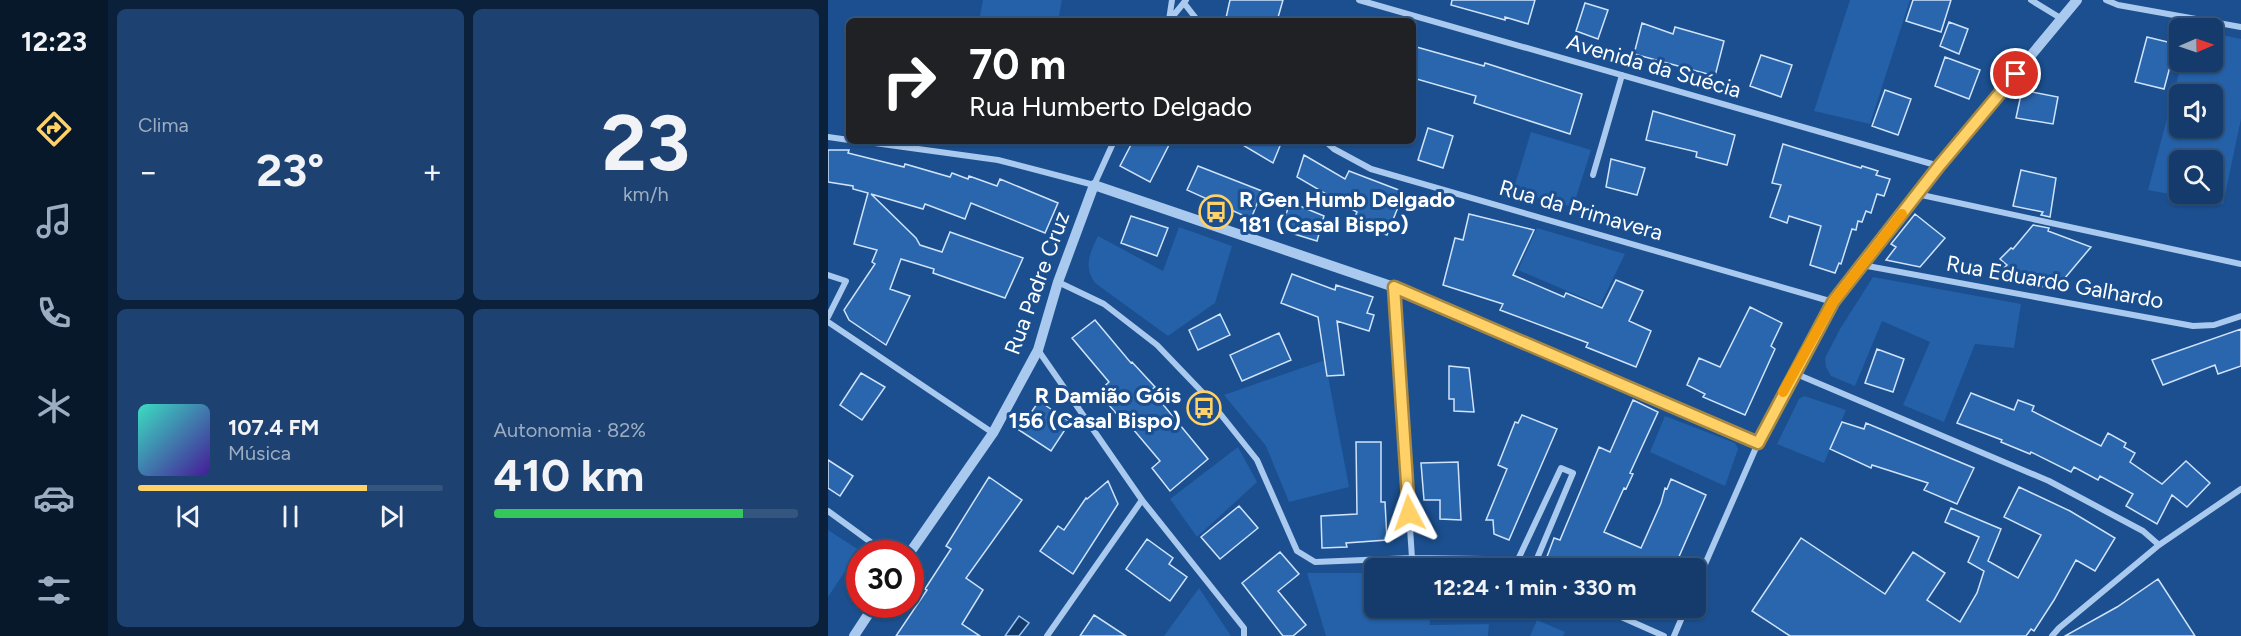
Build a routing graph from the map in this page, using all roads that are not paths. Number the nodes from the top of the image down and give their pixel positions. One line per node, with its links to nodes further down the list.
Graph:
1 (1172, 0): 7 (street)
2 (1359, 0): 12 (street, Avenida da Suécia)
3 (2031, 0): 10 (street)
4 (2077, 0): 10 (street)
5 (2106, 0): 11 (street)
6 (1185, 1): 8 (street); 9 (street)
7 (1169, 18)
8 (1171, 18)
9 (1196, 18)
10 (2062, 19): 18 (street)
11 (2241, 27)
12 (1622, 75): 18 (street, Avenida da Suécia); 19 (street)
13 (828, 137): 14 (street)
14 (846, 140)
15 (882, 144): 20 (street)
16 (1113, 144): 20 (street, Rua Padre Cruz)
17 (1328, 144): 27 (street, Rua da Primavera)
18 (1939, 166): 21 (street)
19 (1593, 175)
20 (1094, 185): 25 (street, Rua Padre Cruz); 26 (street)
21 (1917, 194): 22 (street); 23 (street)
22 (2241, 264)
23 (1861, 265): 27 (street); 28 (street, Rua Eduardo Galhardo)
24 (828, 275): 29 (street)
25 (1058, 282): 30 (street, Rua Padre Cruz); 43 (street)
26 (1394, 287): 33 (street); 40 (street)
27 (1833, 302): 31 (street)
28 (2241, 316)
29 (828, 320): 32 (street)
30 (1038, 350): 32 (street, Rua Padre Cruz); 35 (street)
31 (1793, 373): 33 (street); 39 (street)
32 (993, 433): 38 (street, Rua Padre Cruz)
33 (1758, 443): 44 (street)
34 (2241, 489): 39 (street)
35 (1142, 500): 49 (street); 50 (street)
36 (828, 511): 37 (street)
37 (868, 540)
38 (919, 540)
39 (2159, 545): 53 (street)
40 (1412, 558)
41 (1518, 558): 42 (street)
42 (1537, 558)
43 (1364, 560)
44 (1706, 562)
45 (866, 618): 48 (street)
46 (1624, 618): 51 (street)
47 (1682, 618): 52 (street)
48 (854, 636)
49 (1047, 636)
50 (1245, 636)
51 (1664, 636)
52 (1674, 636)
53 (2052, 636)

